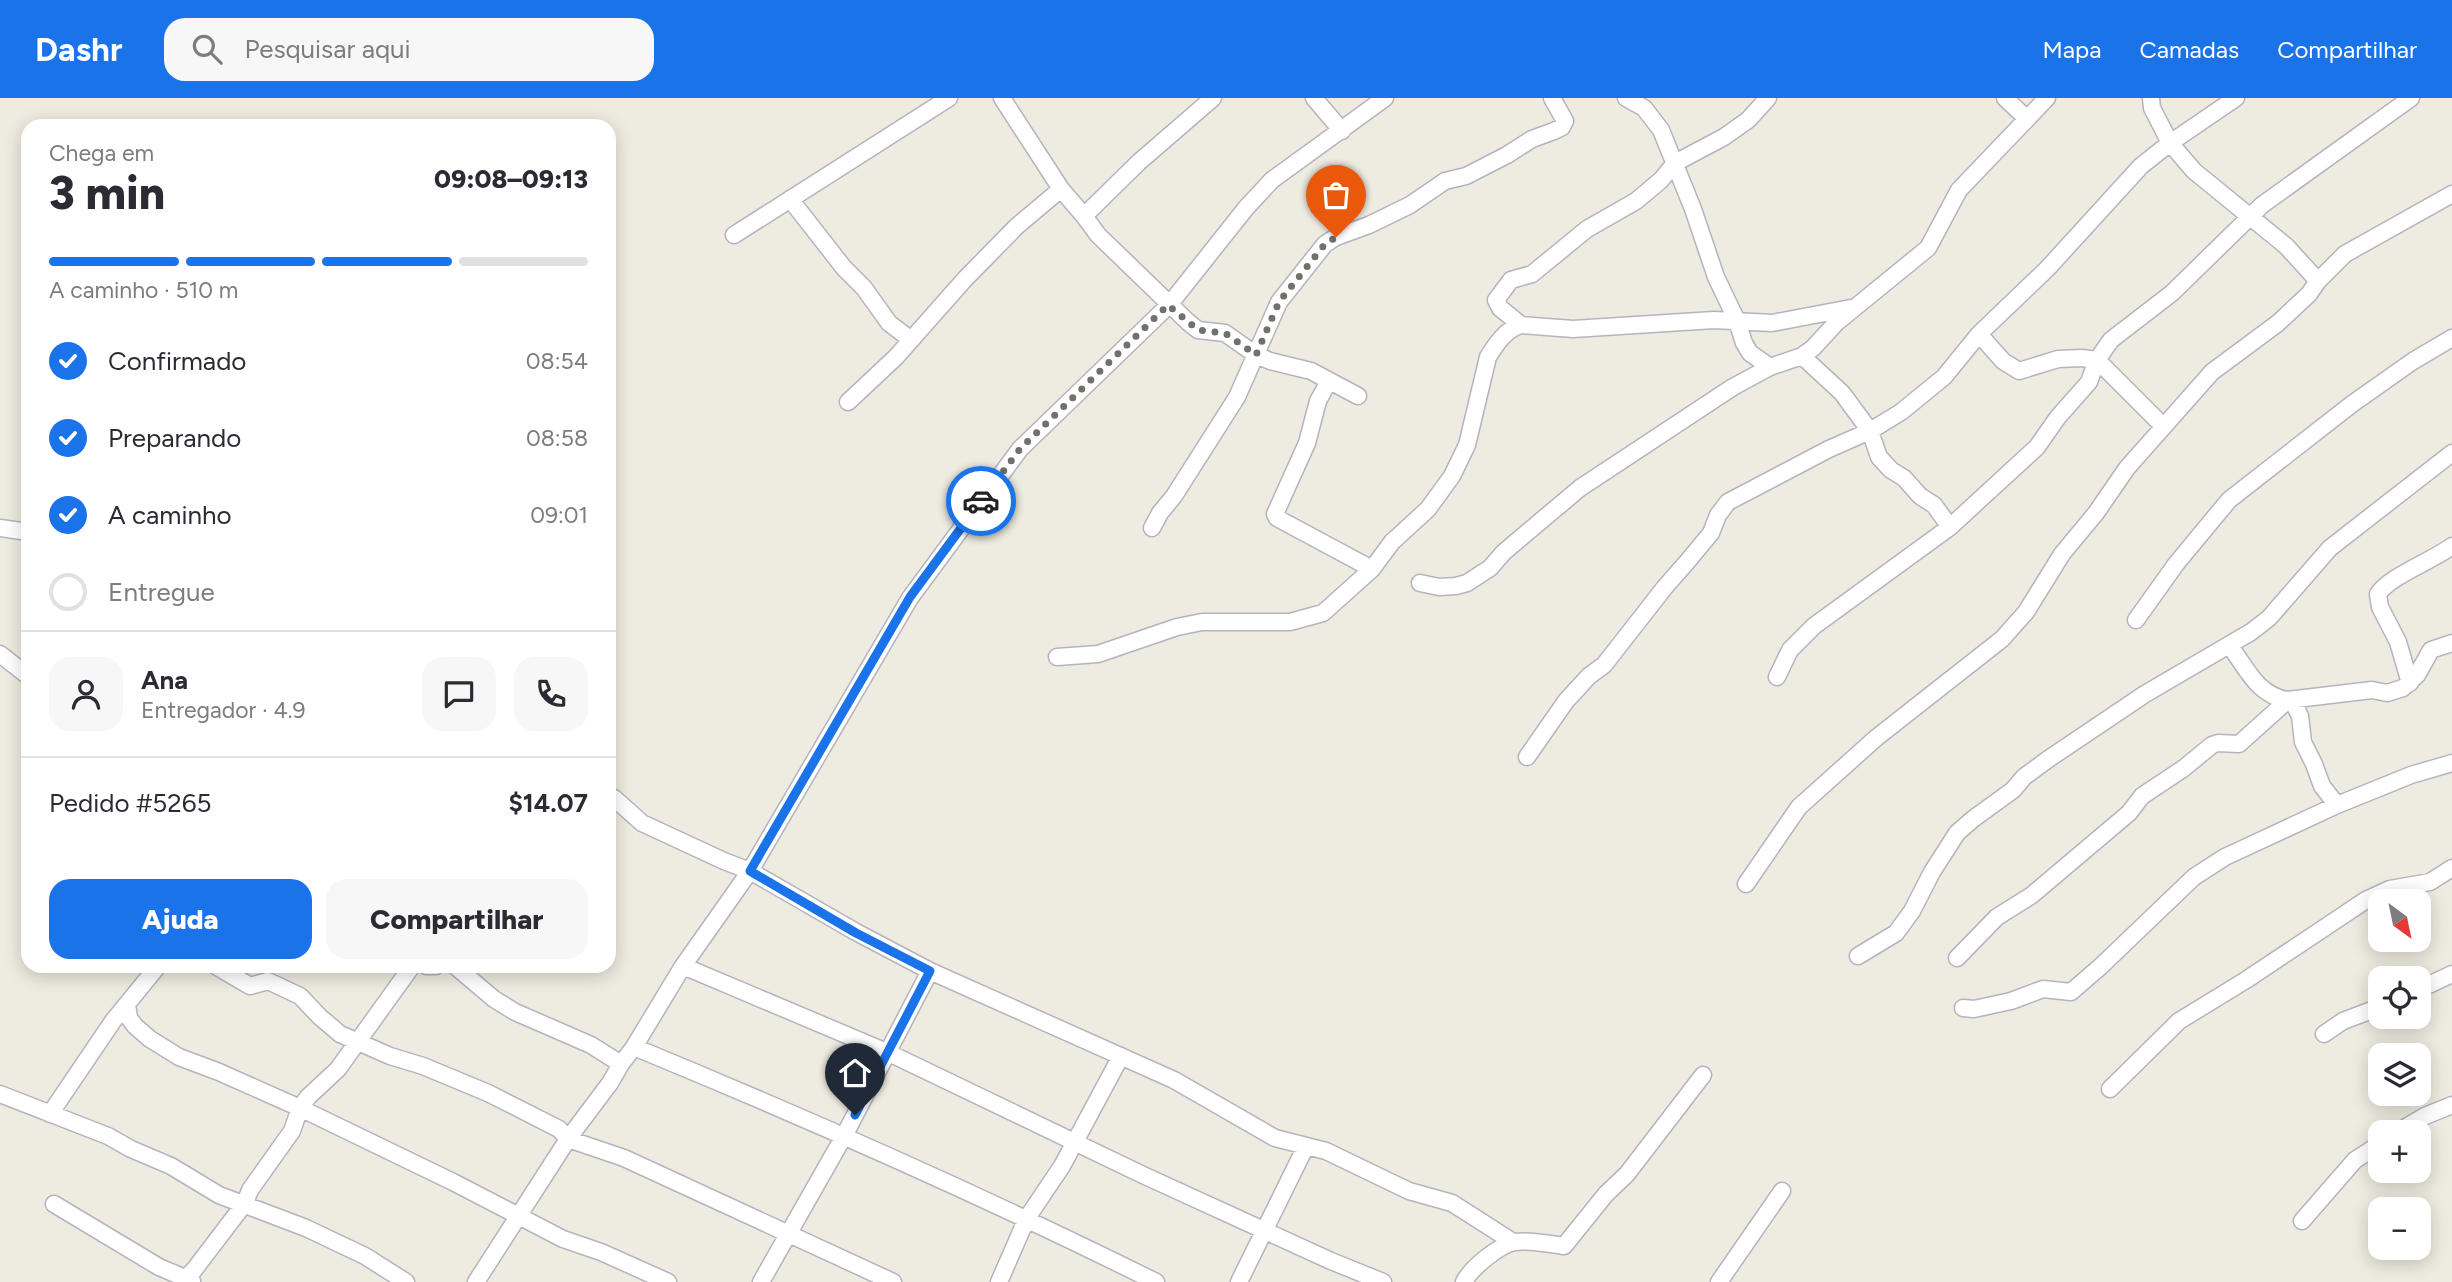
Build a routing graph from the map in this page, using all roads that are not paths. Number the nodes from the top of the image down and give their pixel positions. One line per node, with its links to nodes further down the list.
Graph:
1 (949, 98): 20 (street)
2 (1002, 98): 18 (street)
3 (1213, 98): 21 (street)
4 (1314, 98): 15 (street)
5 (1385, 98): 15 (street)
6 (1552, 98): 32 (street)
7 (1626, 98): 17 (street)
8 (1768, 98): 17 (street)
9 (2005, 98): 14 (street)
10 (2047, 98): 14 (street)
11 (2151, 98): 16 (street)
12 (2236, 98): 16 (street)
13 (2411, 98): 22 (street)
14 (2026, 118): 26 (street)
15 (1342, 131): 25 (street)
16 (2170, 143): 22 (street); 29 (street)
17 (1675, 163): 27 (street); 28 (street)
18 (1061, 189): 21 (street); 31 (street)
19 (2452, 194): 24 (street)
20 (790, 199): 23 (street); 31 (street)
21 (1084, 216): 25 (street)
22 (2250, 216): 24 (street); 34 (street)
23 (734, 235)
24 (2318, 281): 39 (street)
25 (1168, 305): 32 (street); 63 (street)
26 (1854, 307): 27 (street); 33 (street)
27 (1737, 321): 28 (street); 35 (street)
28 (1521, 325): 47 (street)
29 (1979, 334): 34 (street); 40 (street)
30 (2452, 338): 49 (street)
31 (910, 339): 38 (street)
32 (1256, 355): 36 (street); 44 (street)
33 (1802, 356): 35 (street); 40 (street)
34 (2097, 360): 39 (street); 42 (street)
35 (1770, 367): 48 (street)
36 (1329, 381): 37 (street); 47 (street)
37 (1358, 396)
38 (848, 402)
39 (2163, 426): 64 (street)
40 (1870, 430): 42 (street); 58 (street)
41 (2452, 453): 51 (street)
42 (1951, 527): 55 (street)
43 (0, 528): 45 (street)
44 (1152, 528)
45 (21, 531)
46 (2452, 546): 56 (street)
47 (1372, 569): 53 (street)
48 (1420, 583)
49 (2136, 620)
50 (2452, 643): 56 (street)
51 (2230, 646): 57 (street); 65 (street)
52 (0, 654): 54 (street)
53 (1057, 657)
54 (21, 670)
55 (1777, 677)
56 (2410, 683): 57 (street)
57 (2290, 700): 61 (street); 66 (street)
58 (1527, 757)
59 (2452, 763): 61 (street)
60 (616, 800): 63 (street)
61 (2337, 805): 76 (street)
62 (2452, 868): 85 (street)
63 (750, 871): 67 (street); 68 (street)
64 (1746, 884)
65 (1858, 956)
66 (1957, 958)
67 (683, 966): 80 (street); 81 (street)
68 (930, 971): 81 (street); 82 (street)
69 (152, 973): 75 (street)
70 (228, 973): 79 (street)
71 (407, 973): 79 (street)
72 (477, 973): 83 (street)
73 (2452, 974): 74 (street)
74 (2431, 984)
75 (127, 1004): 88 (street); 89 (street)
76 (1963, 1008)
77 (2368, 1012): 78 (street)
78 (2324, 1034)
79 (358, 1041): 88 (street); 92 (street)
80 (634, 1047): 83 (street); 91 (street)
81 (889, 1053): 91 (street); 93 (street)
82 (1121, 1056): 93 (street); 94 (street)
83 (621, 1065): 92 (street)
84 (1703, 1076): 104 (street)
85 (2110, 1089)
86 (0, 1094): 89 (street)
87 (2452, 1105): 90 (street)
88 (300, 1108): 97 (street); 99 (street)
89 (50, 1114): 97 (street)
90 (2418, 1120)
91 (844, 1136): 100 (street); 103 (street)
92 (568, 1139): 99 (street); 103 (street)
93 (1074, 1143): 100 (street); 102 (street)
94 (1306, 1146): 102 (street); 104 (street)
95 (2368, 1152): 101 (street)
96 (1782, 1191): 116 (street)
97 (245, 1203): 105 (street); 106 (street)
98 (54, 1204): 105 (street)
99 (519, 1216): 107 (street); 108 (street)
100 (1027, 1218): 111 (street); 112 (street)
101 (2302, 1221)
102 (1264, 1229): 113 (street); 114 (street)
103 (790, 1233): 109 (street); 110 (street)
104 (1513, 1242): 115 (street)
105 (187, 1281)
106 (406, 1282)
107 (475, 1282)
108 (668, 1282)
109 (761, 1282)
110 (893, 1282)
111 (999, 1282)
112 (1156, 1282)
113 (1239, 1282)
114 (1383, 1282)
115 (1464, 1282)
116 (1719, 1282)

